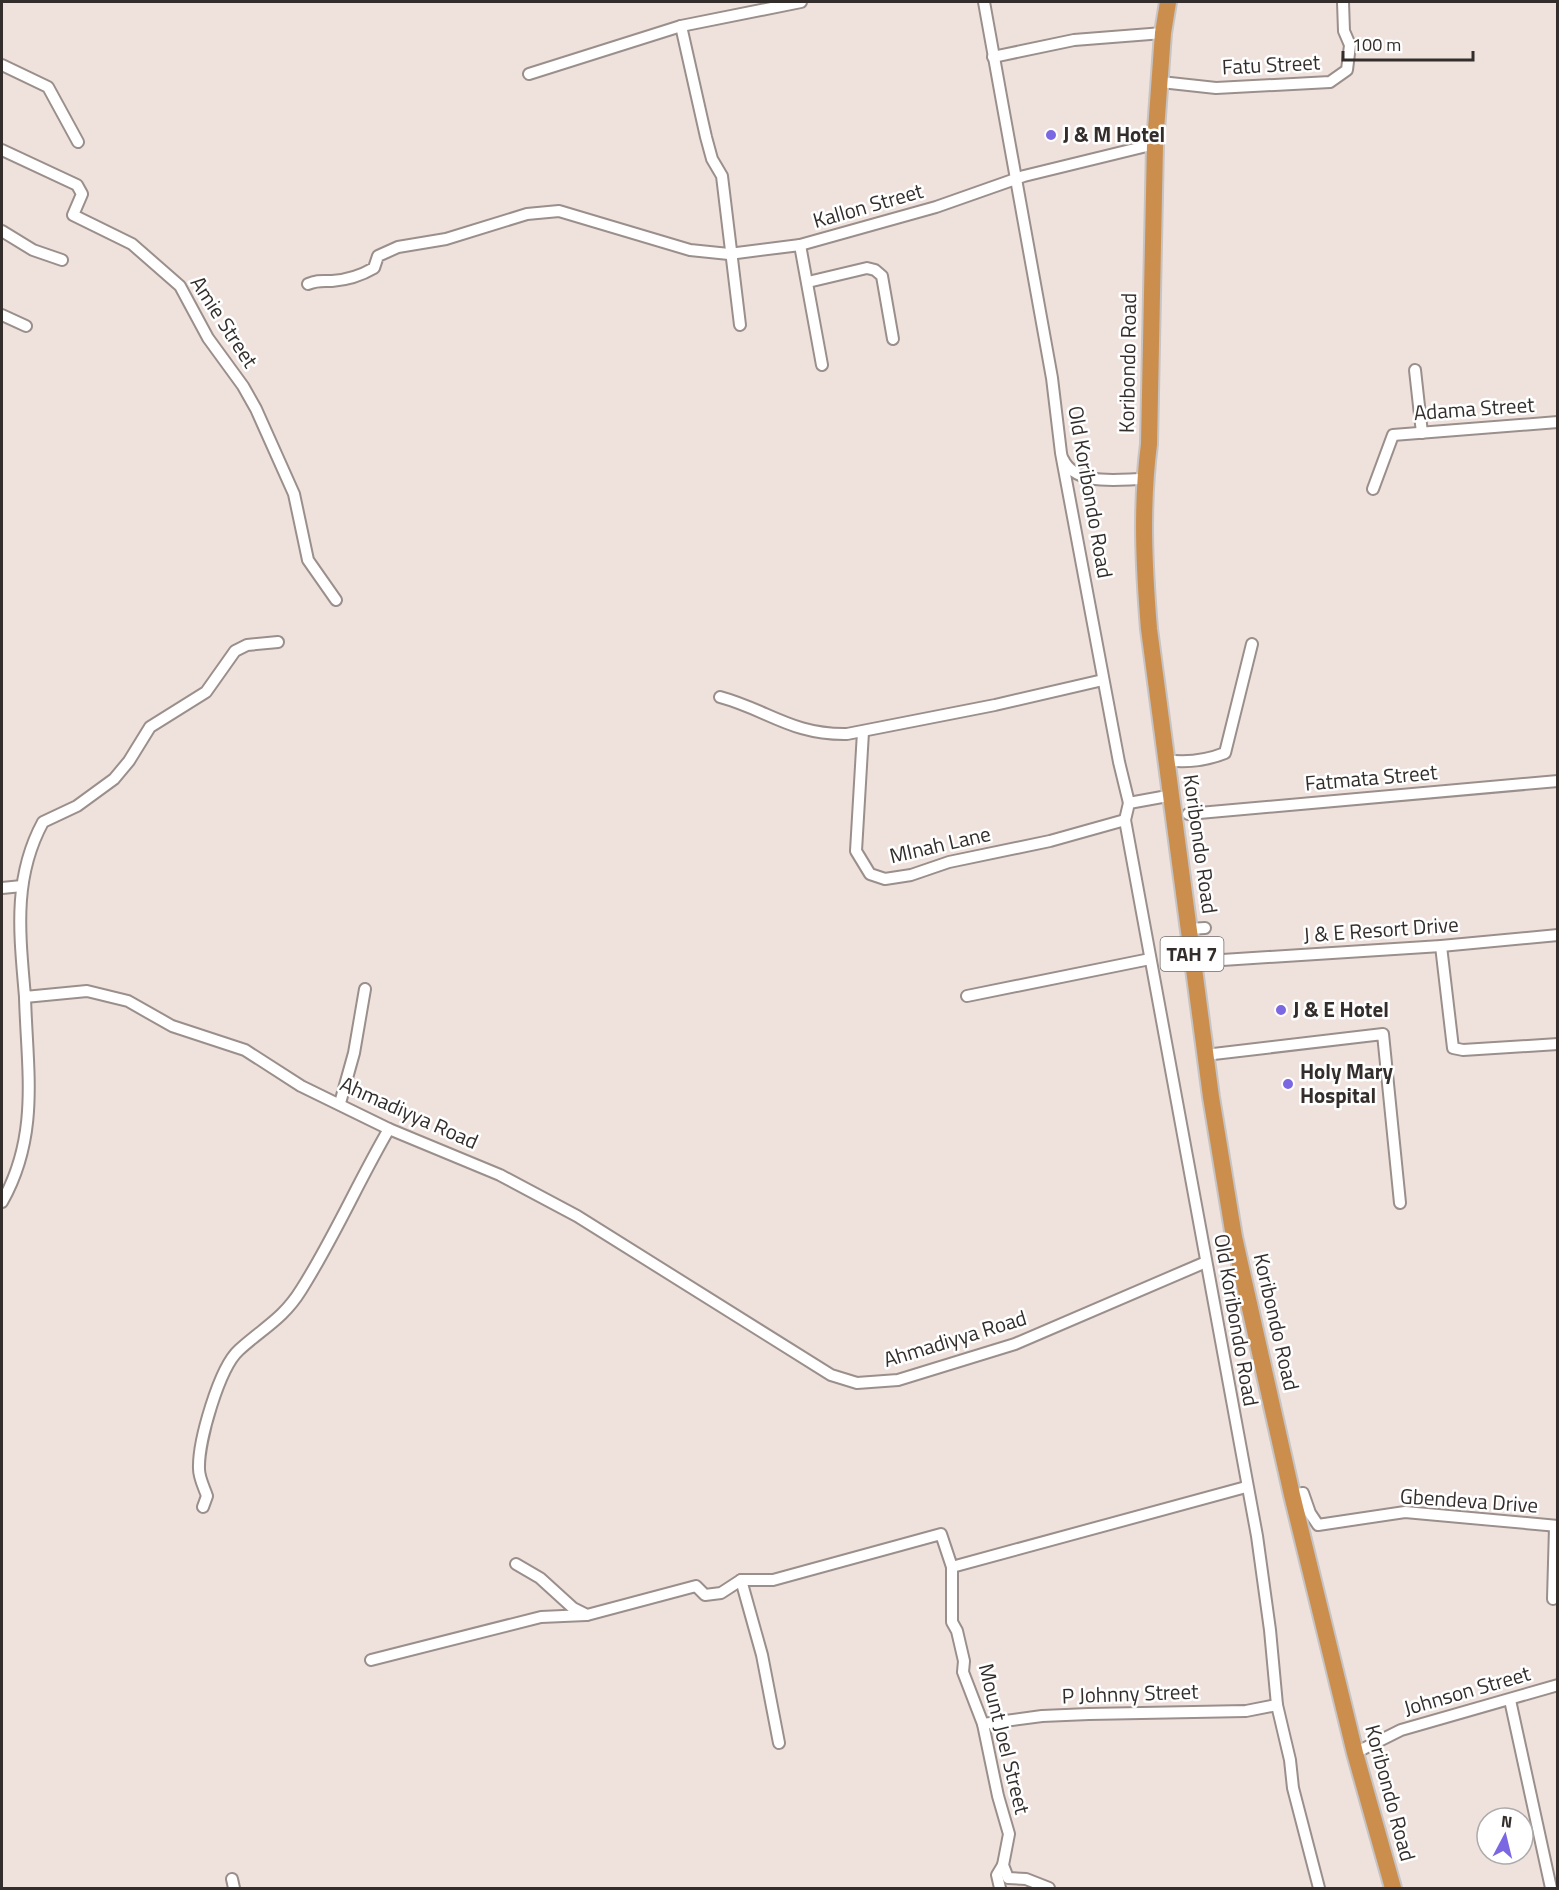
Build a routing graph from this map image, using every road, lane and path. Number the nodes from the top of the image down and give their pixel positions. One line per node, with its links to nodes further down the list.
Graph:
1 (801, 2): 5 (street)
2 (984, 2): 8 (street, Old Koribondo Road)
3 (1168, 2): 7 (highway, Koribondo Road / TAH 7)
4 (1343, 2): 11 (street, Fatu Street)
5 (759, 5): 6 (street)
6 (681, 26): 10 (street); 18 (street)
7 (1163, 33): 8 (street); 11 (highway, Koribondo Road / TAH 7)
8 (993, 57): 15 (street, Old Koribondo Road)
9 (2, 65): 12 (street)
10 (530, 74)
11 (1161, 82): 13 (highway, Koribondo Road / TAH 7)
12 (78, 142)
13 (1155, 144): 15 (street, Kallon Street); 31 (highway, Koribondo Road / TAH 7)
14 (2, 150): 33 (street, Amie Street)
15 (1015, 183): 17 (street, Kallon Street); 30 (street, Old Koribondo Road)
16 (2, 231): 19 (street)
17 (800, 245): 18 (street, Kallon Street); 20 (street)
18 (729, 254): 21 (street, Kallon Street); 23 (street)
19 (62, 260)
20 (808, 282): 25 (street); 26 (street)
21 (308, 284)
22 (2, 315): 24 (street)
23 (740, 325)
24 (26, 326)
25 (893, 339)
26 (822, 365)
27 (1415, 370): 29 (street)
28 (1557, 422): 29 (street, Adama Street)
29 (1422, 433): 32 (street, Adama Street)
30 (1061, 453): 31 (street); 36 (street, Old Koribondo Road)
31 (1144, 479): 39 (highway, Koribondo Road / TAH 7)
32 (1373, 489)
33 (336, 600)
34 (278, 642): 45 (street)
35 (1252, 644): 39 (street)
36 (1103, 680): 38 (street); 42 (street, Old Koribondo Road)
37 (720, 697): 38 (street)
38 (863, 732): 44 (street, MInah Lane)
39 (1165, 760): 41 (highway, Koribondo Road / TAH 7)
40 (1557, 781): 43 (street, Fatmata Street)
41 (1173, 795): 42 (street); 55 (highway, Koribondo Road / TAH 7)
42 (1129, 803): 44 (street, Old Koribondo Road)
43 (1188, 814)
44 (1125, 820): 49 (street, Old Koribondo Road)
45 (22, 886): 46 (street); 53 (street)
46 (2, 888)
47 (1557, 935): 48 (street, J & E Resort Drive)
48 (1441, 946): 50 (street, J & E Resort Drive); 54 (street)
49 (1150, 959): 52 (street); 60 (street, Old Koribondo Road)
50 (1207, 961)
51 (366, 989): 56 (street)
52 (967, 996)
53 (25, 997): 56 (street, Ahmadiyya Road); 58 (street)
54 (1557, 1044)
55 (1205, 1055): 59 (street); 62 (highway, Koribondo Road / TAH 7)
56 (339, 1103): 57 (street, Ahmadiyya Road)
57 (389, 1129): 60 (street, Ahmadiyya Road); 63 (street)
58 (2, 1202)
59 (1400, 1203)
60 (1206, 1262): 61 (street, Old Koribondo Road)
61 (1246, 1488): 66 (street); 73 (street, Old Koribondo Road)
62 (1292, 1495): 64 (street, Gbendeva Drive); 76 (highway, Koribondo Road / TAH 7)
63 (202, 1507)
64 (1556, 1527): 68 (street)
65 (516, 1564): 69 (street)
66 (952, 1567): 67 (street, Mount Joel Street); 74 (street, Mount Joel Street)
67 (741, 1580): 69 (street); 75 (street)
68 (1553, 1599)
69 (587, 1616): 70 (street)
70 (371, 1659)
71 (1557, 1685): 72 (street, Johnson Street)
72 (1510, 1700): 76 (street, Johnson Street); 82 (street)
73 (1277, 1705): 74 (street, P Johnny Street); 80 (street, Old Koribondo Road)
74 (983, 1724): 77 (street, Mount Joel Street)
75 (779, 1743)
76 (1355, 1753): 81 (highway, Koribondo Road / TAH 7)
77 (1003, 1865): 78 (street, Mount Joel Street); 79 (street)
78 (1000, 1888)
79 (1049, 1888)
80 (1320, 1888)
81 (1393, 1888)
82 (1551, 1888)

